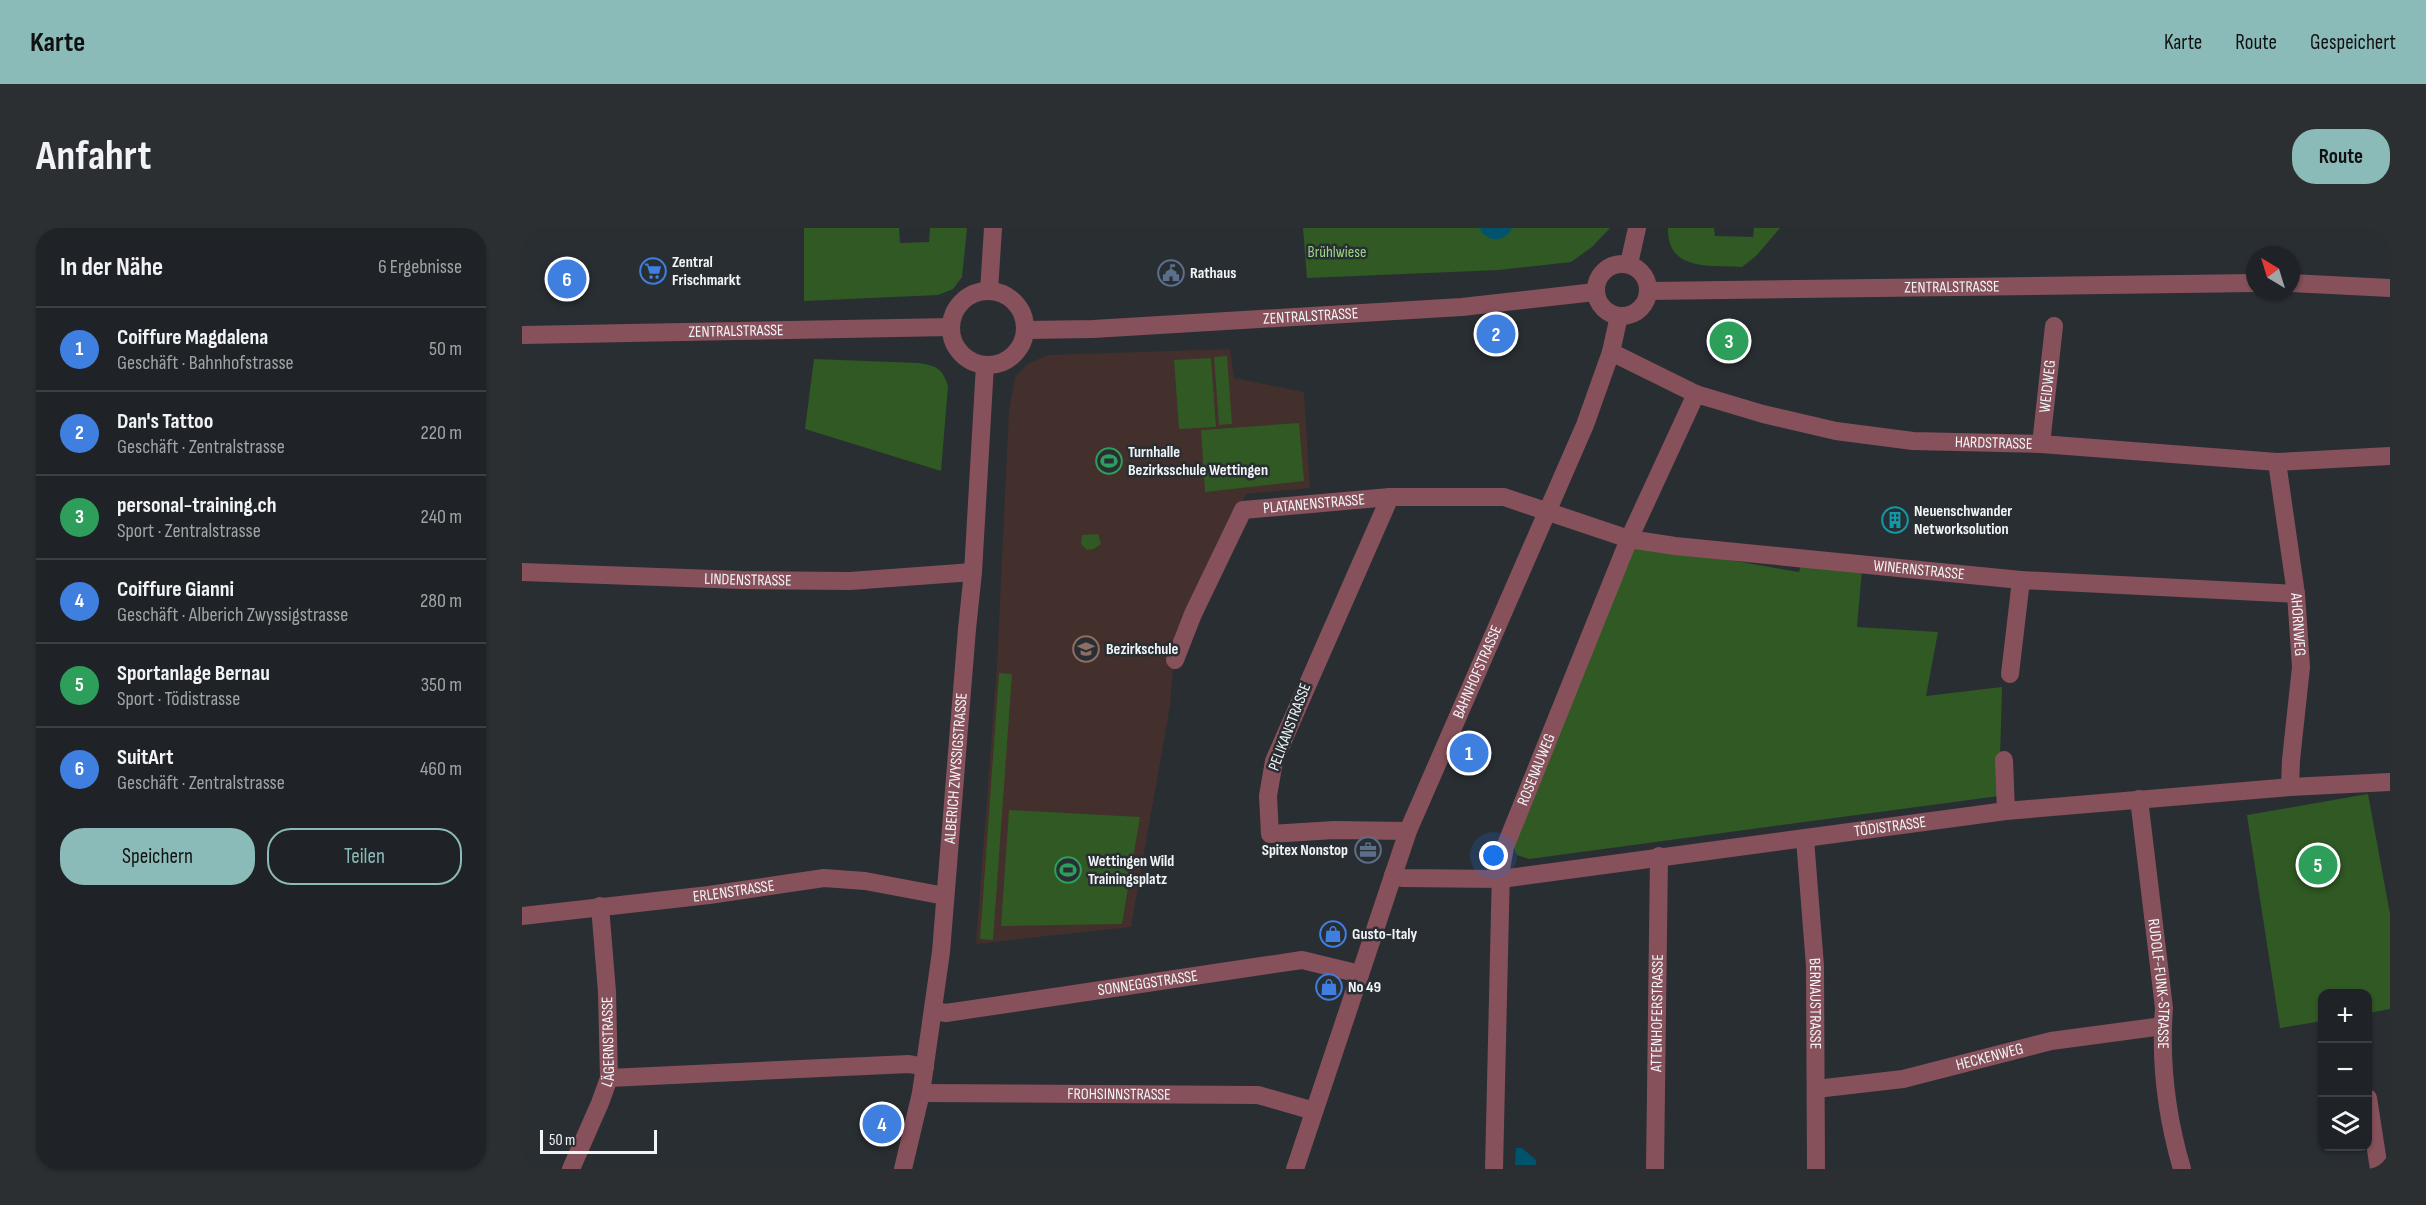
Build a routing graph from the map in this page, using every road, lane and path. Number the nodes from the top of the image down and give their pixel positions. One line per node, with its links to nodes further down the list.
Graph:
1 (993, 228): 7 (street)
2 (1637, 228): 3 (street)
3 (1629, 264): 8 (street); 9 (street)
4 (2300, 283): 6 (street)
5 (2246, 284): 8 (street, ZENTRALSTRASSE)
6 (2390, 288)
7 (989, 291): 12 (street); 13 (street)
8 (1649, 291): 10 (street)
9 (1595, 292): 10 (street); 13 (street, ZENTRALSTRASSE)
10 (1619, 316): 15 (street, BAHNHOFSTRASSE)
11 (2054, 326): 18 (street, WEIDWEG)
12 (951, 327): 14 (street, ZENTRALSTRASSE); 16 (street)
13 (1026, 330): 16 (street)
14 (522, 335)
15 (1611, 352): 17 (street, HARDSTRASSE); 22 (street, BAHNHOFSTRASSE)
16 (985, 365): 25 (street, ALBERICH ZWYSSIGSTRASSE)
17 (1696, 394): 18 (street, HARDSTRASSE); 23 (street, ROSENAUWEG)
18 (2041, 444): 20 (street, HARDSTRASSE)
19 (2390, 456): 20 (street, HARDSTRASSE)
20 (2277, 462): 27 (street, AHORNWEG)
21 (1390, 497): 22 (street, PLATANENSTRASSE); 28 (street, PLATANENSTRASSE); 35 (street, PELIKANSTRASSE)
22 (1547, 511): 23 (street, WINERNSTRASSE); 35 (street, BAHNHOFSTRASSE)
23 (1629, 539): 26 (street, WINERNSTRASSE); 39 (street, ROSENAUWEG)
24 (522, 572): 25 (street, LINDENSTRASSE)
25 (974, 572): 40 (street, ALBERICH ZWYSSIGSTRASSE)
26 (2021, 580): 27 (street, WINERNSTRASSE); 29 (street)
27 (2296, 594): 32 (street, AHORNWEG)
28 (1175, 660)
29 (2010, 674)
30 (2004, 760): 34 (street)
31 (2390, 782): 32 (street, TÖDISTRASSE)
32 (2290, 787): 33 (street, TÖDISTRASSE)
33 (2139, 798): 34 (street, TÖDISTRASSE); 45 (street, RUDOLF-FUNK-STRASSE)
34 (2006, 811): 36 (street, TÖDISTRASSE)
35 (1408, 831): 38 (street, BAHNHOFSTRASSE)
36 (1805, 839): 37 (street, TÖDISTRASSE); 48 (street, BERNAUSTRASSE)
37 (1659, 856): 39 (street, TÖDISTRASSE); 56 (street, ATTENHOFERSTRASSE)
38 (1393, 875): 39 (street, TÖDISTRASSE); 43 (street, BAHNHOFSTRASSE)
39 (1501, 879): 55 (street, ROSENAUWEG)
40 (945, 896): 41 (street, ERLENSTRASSE); 44 (street, ALBERICH ZWYSSIGSTRASSE)
41 (600, 906): 42 (street, ERLENSTRASSE); 47 (street, LÄGERNSTRASSE)
42 (522, 916)
43 (1360, 974): 44 (street, SONNEGGSTRASSE); 50 (street, BAHNHOFSTRASSE)
44 (934, 1011): 46 (street, ALBERICH ZWYSSIGSTRASSE)
45 (2163, 1026): 48 (street, HECKENWEG); 58 (street, RUDOLF-FUNK-STRASSE)
46 (925, 1067): 47 (street); 49 (street, ALBERICH ZWYSSIGSTRASSE)
47 (609, 1078): 52 (street, LÄGERNSTRASSE)
48 (1816, 1089): 57 (street, BERNAUSTRASSE)
49 (921, 1093): 50 (street, FROHSINNSTRASSE); 53 (street, ALBERICH ZWYSSIGSTRASSE)
50 (1314, 1111): 54 (street, BAHNHOFSTRASSE)
51 (2372, 1128): 59 (street)
52 (571, 1169)
53 (903, 1169)
54 (1295, 1169)
55 (1494, 1169)
56 (1655, 1169)
57 (1815, 1169)
58 (2182, 1169)
59 (2379, 1169)

